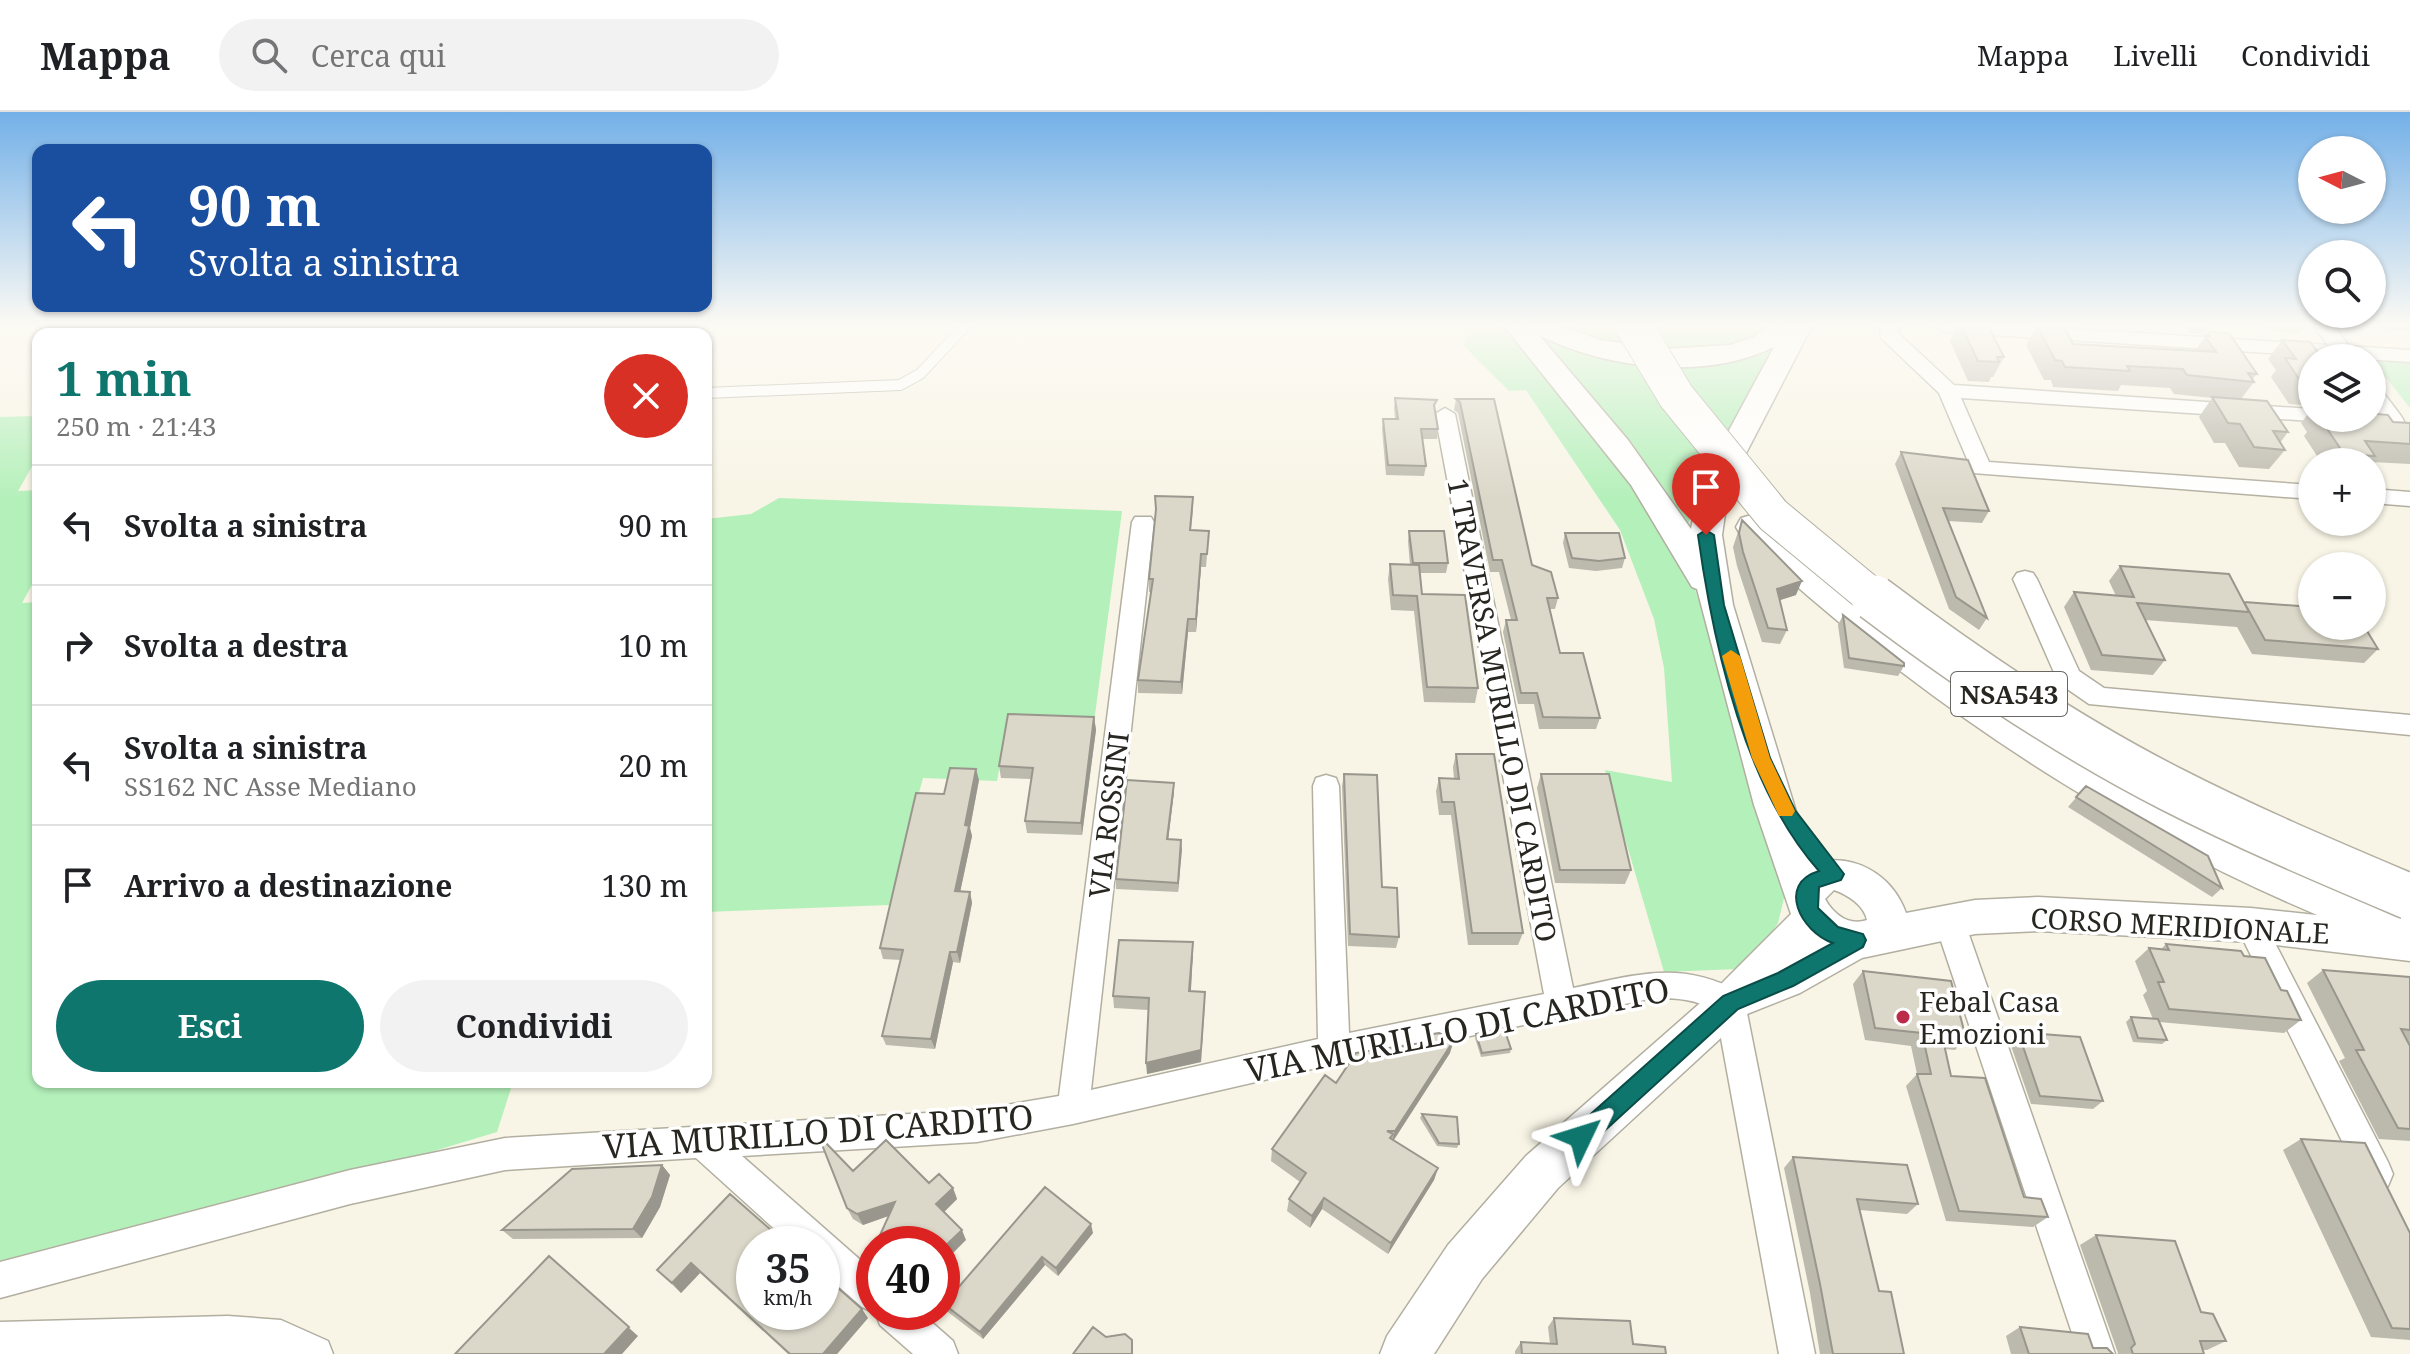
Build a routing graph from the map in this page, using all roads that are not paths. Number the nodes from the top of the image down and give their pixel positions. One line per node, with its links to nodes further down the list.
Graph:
1 (902, 384): 8 (lane)
2 (1565, 384): 18 (street)
3 (1642, 384): 25 (highway, NSA543)
4 (1669, 384): 22 (highway, NSA543, bridge)
5 (1768, 384): 18 (street)
6 (1941, 384): 7 (street)
7 (1948, 391): 11 (street); 13 (street)
8 (712, 393)
9 (2386, 405): 12 (street)
10 (1445, 414): 29 (street, 1 TRAVERSA MURILLO DI CARDITO)
11 (2298, 414)
12 (2402, 421)
13 (2298, 491)
14 (2386, 497): 15 (street)
15 (2410, 499)
16 (1143, 522): 31 (street, VIA ROSSINI)
17 (2025, 579): 19 (street)
18 (1716, 605): 21 (street)
19 (2410, 725)
20 (1326, 786): 30 (street)
21 (1830, 895): 23 (street); 26 (street); 26 (street); 28 (street)
22 (2410, 897)
23 (1950, 923): 24 (street, CORSO MERIDIONALE); 26 (street, CORSO MERIDIONALE); 44 (street)
24 (2251, 925): 27 (street, CORSO MERIDIONALE); 33 (street)
25 (2410, 930)
26 (1866, 938): 28 (street)
27 (2410, 943)
28 (1730, 1003): 29 (street, VIA MURILLO DI CARDITO); 42 (street); 43 (street)
29 (1562, 1006): 30 (street, VIA MURILLO DI CARDITO)
30 (1334, 1050): 31 (street, VIA MURILLO DI CARDITO)
31 (1073, 1109): 32 (street, VIA MURILLO DI CARDITO)
32 (702, 1142): 34 (street); 37 (street, VIA MURILLO DI CARDITO)
33 (2389, 1200)
34 (797, 1226)
35 (840, 1265): 36 (street)
36 (856, 1279)
37 (0, 1280)
38 (913, 1330): 41 (street)
39 (0, 1340): 40 (street)
40 (315, 1354)
41 (940, 1354)
42 (1405, 1354)
43 (1797, 1354)
44 (2097, 1354)

